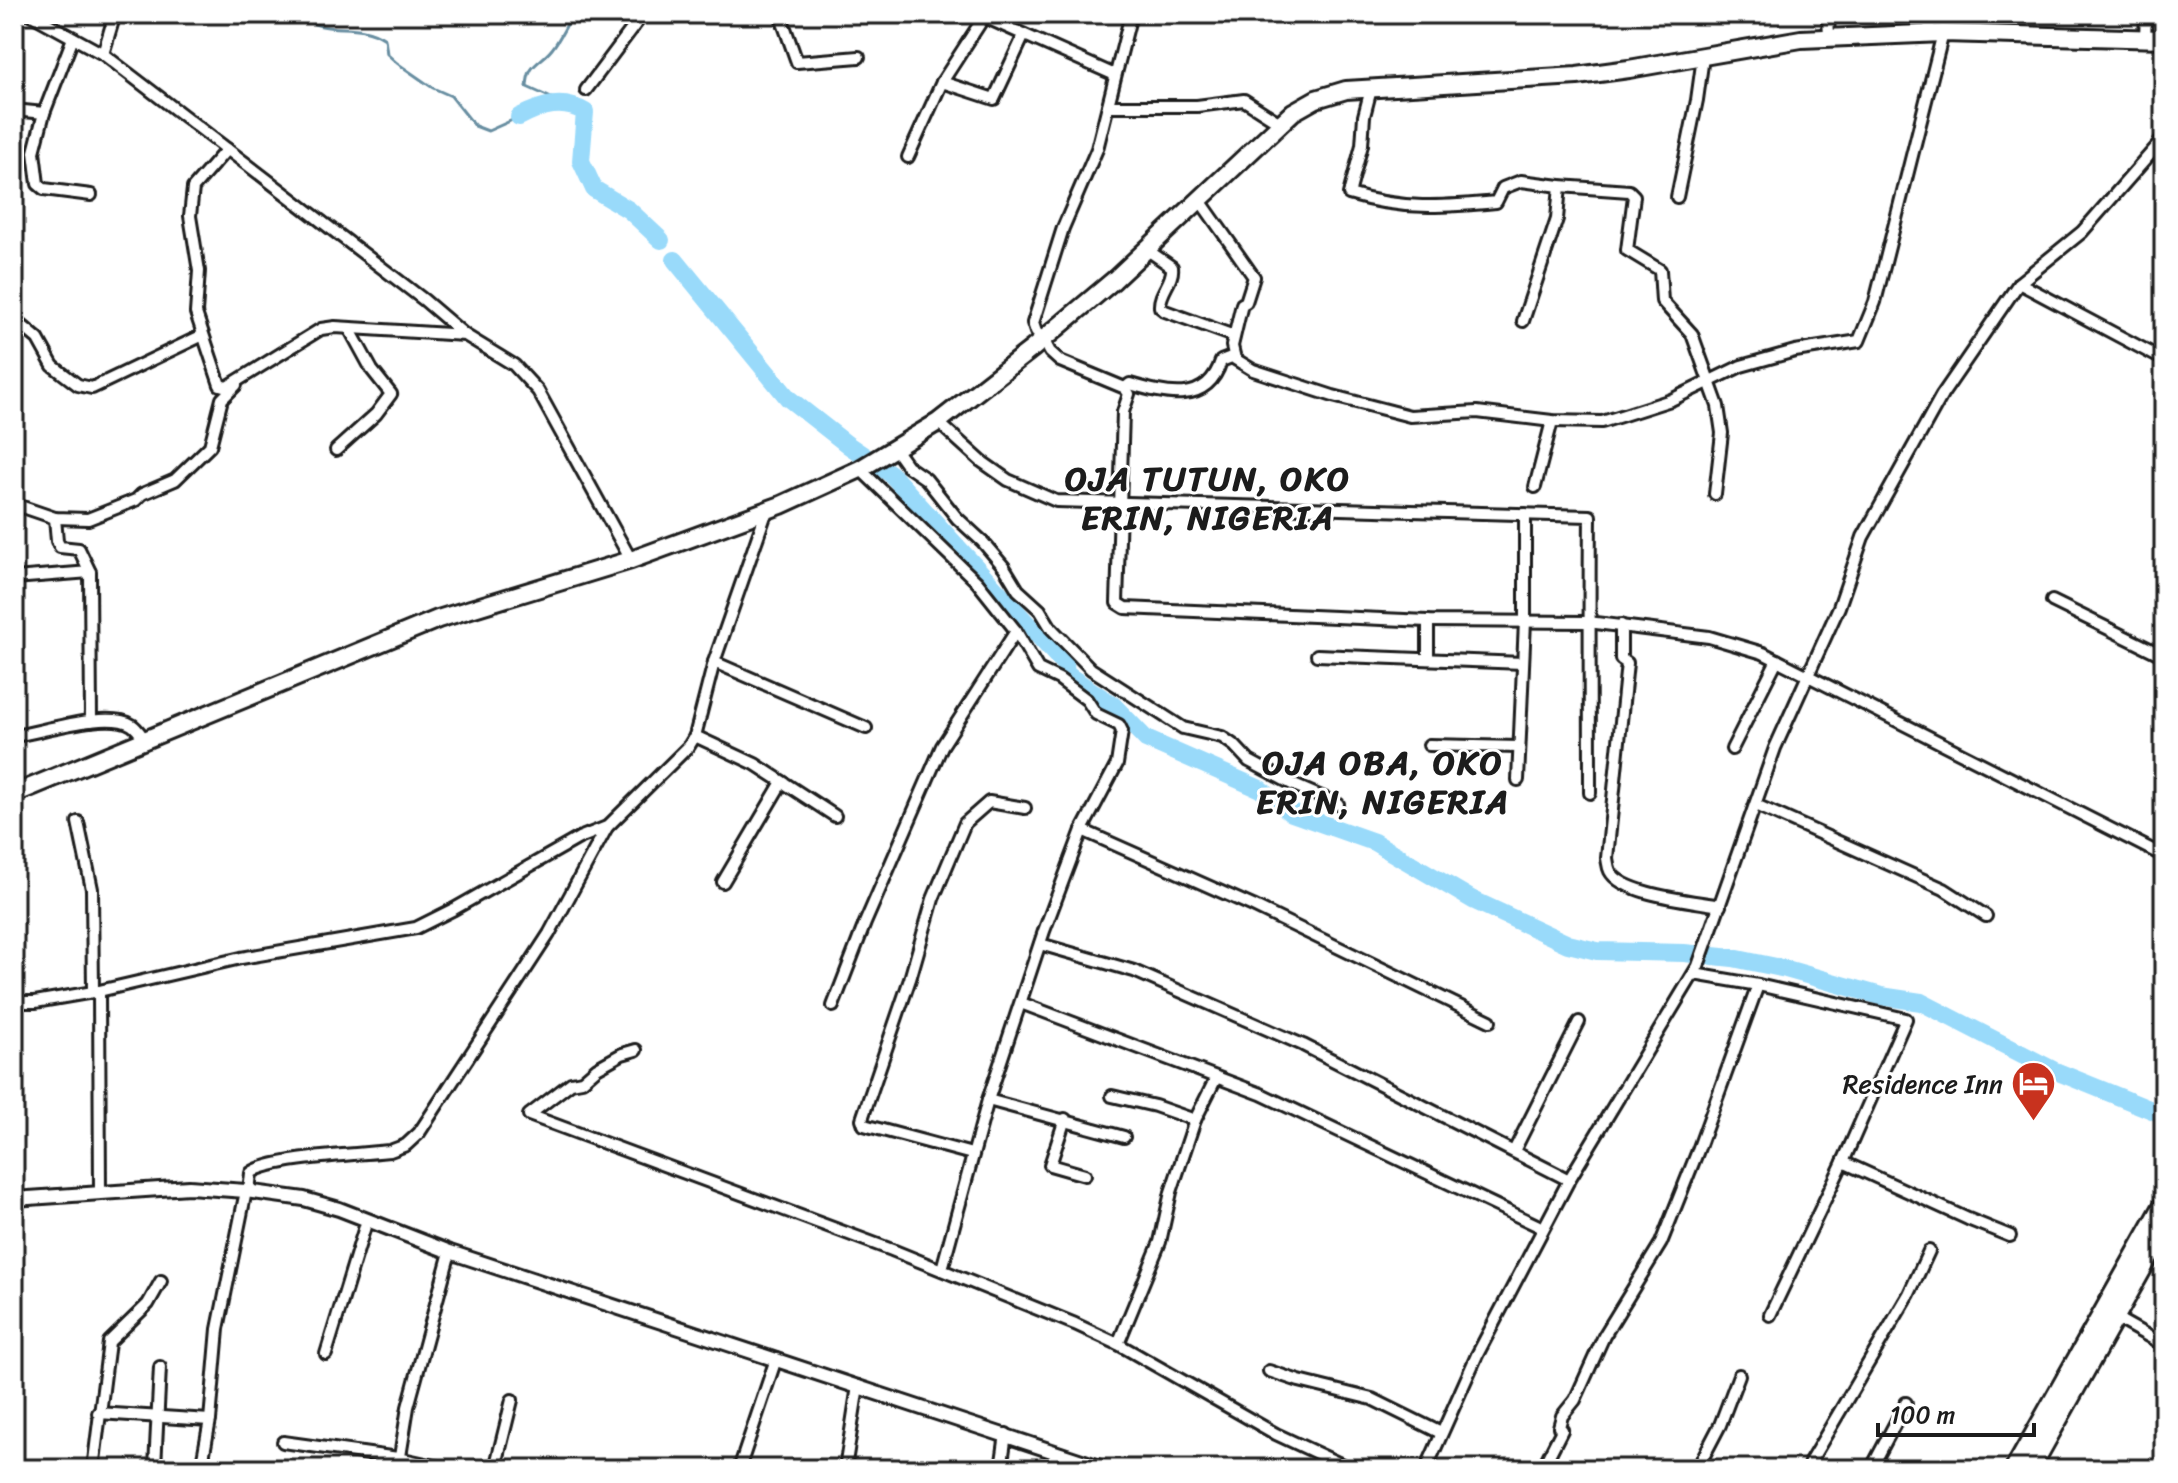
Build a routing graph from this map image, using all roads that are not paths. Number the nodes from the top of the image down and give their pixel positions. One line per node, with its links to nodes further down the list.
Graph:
1 (30, 14): 12 (street)
2 (115, 14): 16 (street)
3 (643, 14): 22 (street)
4 (780, 14): 17 (street)
5 (1131, 14): 19 (street)
6 (1828, 14): 13 (street)
7 (1931, 14): 10 (street)
8 (2146, 14): 14 (street)
9 (981, 16): 11 (street); 20 (street)
10 (1936, 34): 13 (main road); 14 (main road); 46 (street)
11 (1024, 35): 19 (street); 20 (street)
12 (73, 38): 16 (street); 25 (street)
13 (1829, 38): 18 (main road)
14 (2145, 38): 15 (main road)
15 (2164, 39)
16 (103, 54): 28 (street)
17 (859, 57)
18 (1703, 57): 21 (main road); 32 (street)
19 (1115, 75): 23 (street)
20 (942, 82): 29 (street)
21 (1371, 89): 26 (main road); 30 (street)
22 (586, 90)
23 (1108, 106): 26 (street); 42 (street)
24 (14, 110): 25 (street)
25 (44, 113): 31 (street)
26 (1280, 123): 33 (main road)
27 (2162, 143): 35 (street)
28 (227, 149): 39 (street); 40 (street)
29 (908, 157)
30 (1560, 186): 37 (street); 46 (street)
31 (91, 195)
32 (1677, 197)
33 (1199, 199): 34 (main road); 41 (street)
34 (1146, 249): 41 (street); 42 (main road)
35 (2019, 283): 44 (street); 75 (street)
36 (14, 319): 40 (street)
37 (1523, 321)
38 (349, 328): 39 (street); 45 (street); 51 (street)
39 (465, 335): 60 (street)
40 (201, 336): 45 (street)
41 (1234, 336): 43 (street)
42 (1043, 339): 47 (street); 49 (main road)
43 (1234, 356): 47 (street); 48 (street)
44 (2164, 360)
45 (247, 374): 59 (street)
46 (1710, 381): 48 (street); 54 (street)
47 (1125, 388): 55 (street)
48 (1552, 421): 53 (street)
49 (938, 422): 50 (main road); 55 (street)
50 (895, 449): 52 (main road); 88 (street)
51 (336, 450)
52 (863, 467): 57 (main road); 68 (street)
53 (1535, 487)
54 (1715, 494)
55 (1121, 503): 58 (street); 64 (street)
56 (14, 504): 59 (street)
57 (767, 510): 60 (main road); 73 (street)
58 (1525, 514): 65 (street); 66 (street)
59 (55, 518): 61 (street)
60 (631, 560): 80 (main road)
61 (90, 572): 62 (street); 76 (street)
62 (14, 578)
63 (2052, 601): 70 (street)
64 (1428, 621): 65 (street); 71 (street)
65 (1525, 621): 66 (street); 74 (street)
66 (1588, 622): 67 (street); 86 (street)
67 (1621, 625): 72 (street); 97 (street)
68 (1016, 631): 94 (street); 105 (street)
69 (1317, 655): 71 (street)
70 (2164, 656)
71 (1428, 659): 74 (street)
72 (1777, 660): 75 (street); 83 (street)
73 (714, 662): 77 (street); 79 (street)
74 (1523, 663): 82 (street)
75 (1810, 676): 89 (street); 95 (street)
76 (91, 721): 78 (street); 80 (street)
77 (866, 728)
78 (14, 736)
79 (695, 736): 85 (street); 93 (street)
80 (145, 740): 87 (main road)
81 (1429, 745): 82 (street)
82 (1519, 747): 84 (street)
83 (1732, 749)
84 (1518, 780)
85 (782, 782): 91 (street); 96 (street)
86 (1590, 793)
87 (14, 794)
88 (1338, 804)
89 (1756, 805): 97 (street); 98 (street)
90 (1025, 808): 116 (street)
91 (835, 816)
92 (78, 822): 102 (street)
93 (607, 827): 102 (street); 120 (street)
94 (1082, 830): 99 (street); 106 (street)
95 (2164, 856)
96 (723, 882)
97 (1720, 906): 100 (street)
98 (1986, 916)
99 (1040, 944): 104 (street); 115 (street)
100 (1696, 970): 101 (street); 119 (street)
101 (1758, 985): 117 (street); 162 (street)
102 (96, 992): 103 (street); 121 (street)
103 (14, 1002)
104 (1021, 1003): 109 (street); 111 (street)
105 (833, 1006)
106 (1490, 1021)
107 (1579, 1022): 115 (street)
108 (636, 1050): 130 (street)
109 (1216, 1078): 113 (street); 125 (street)
110 (1112, 1096): 113 (street)
111 (988, 1100): 112 (street); 116 (street)
112 (1065, 1119): 114 (street); 118 (street)
113 (1195, 1120): 134 (street)
114 (1124, 1137)
115 (1514, 1151): 119 (street)
116 (972, 1154): 130 (street)
117 (1843, 1162): 127 (street); 132 (street)
118 (1085, 1175)
119 (1569, 1180): 125 (street)
120 (248, 1191): 121 (street); 124 (street); 146 (street)
121 (100, 1192): 122 (street)
122 (14, 1199)
123 (2164, 1203): 166 (main road)
124 (367, 1220): 129 (street); 136 (street)
125 (1543, 1228): 147 (street)
126 (2164, 1231): 133 (main road)
127 (2010, 1236)
128 (1929, 1251): 164 (street)
129 (450, 1252): 137 (street); 150 (street)
130 (942, 1269): 134 (street)
131 (161, 1281): 144 (street)
132 (1770, 1315)
133 (2116, 1318): 135 (street); 167 (main road)
134 (1118, 1344): 160 (street)
135 (2164, 1345)
136 (326, 1354)
137 (776, 1359): 141 (street); 156 (street)
138 (160, 1367): 145 (street)
139 (1269, 1371): 147 (street)
140 (1739, 1375): 163 (street)
141 (858, 1386): 148 (street); 157 (street)
142 (512, 1400): 155 (street)
143 (1906, 1403): 165 (street)
144 (98, 1413): 145 (street); 152 (street)
145 (158, 1417): 146 (street); 151 (street)
146 (210, 1420): 153 (street)
147 (1441, 1433): 161 (street)
148 (1006, 1434): 158 (street); 159 (street)
149 (283, 1442): 150 (street)
150 (398, 1464): 154 (street)
151 (155, 1467)
152 (93, 1469)
153 (201, 1469)
154 (449, 1469)
155 (495, 1469)
156 (739, 1469)
157 (845, 1469)
158 (1001, 1469)
159 (1106, 1469)
160 (1351, 1469)
161 (1426, 1469)
162 (1542, 1469)
163 (1697, 1469)
164 (1810, 1469)
165 (1871, 1469)
166 (2014, 1469)
167 (2031, 1469)

